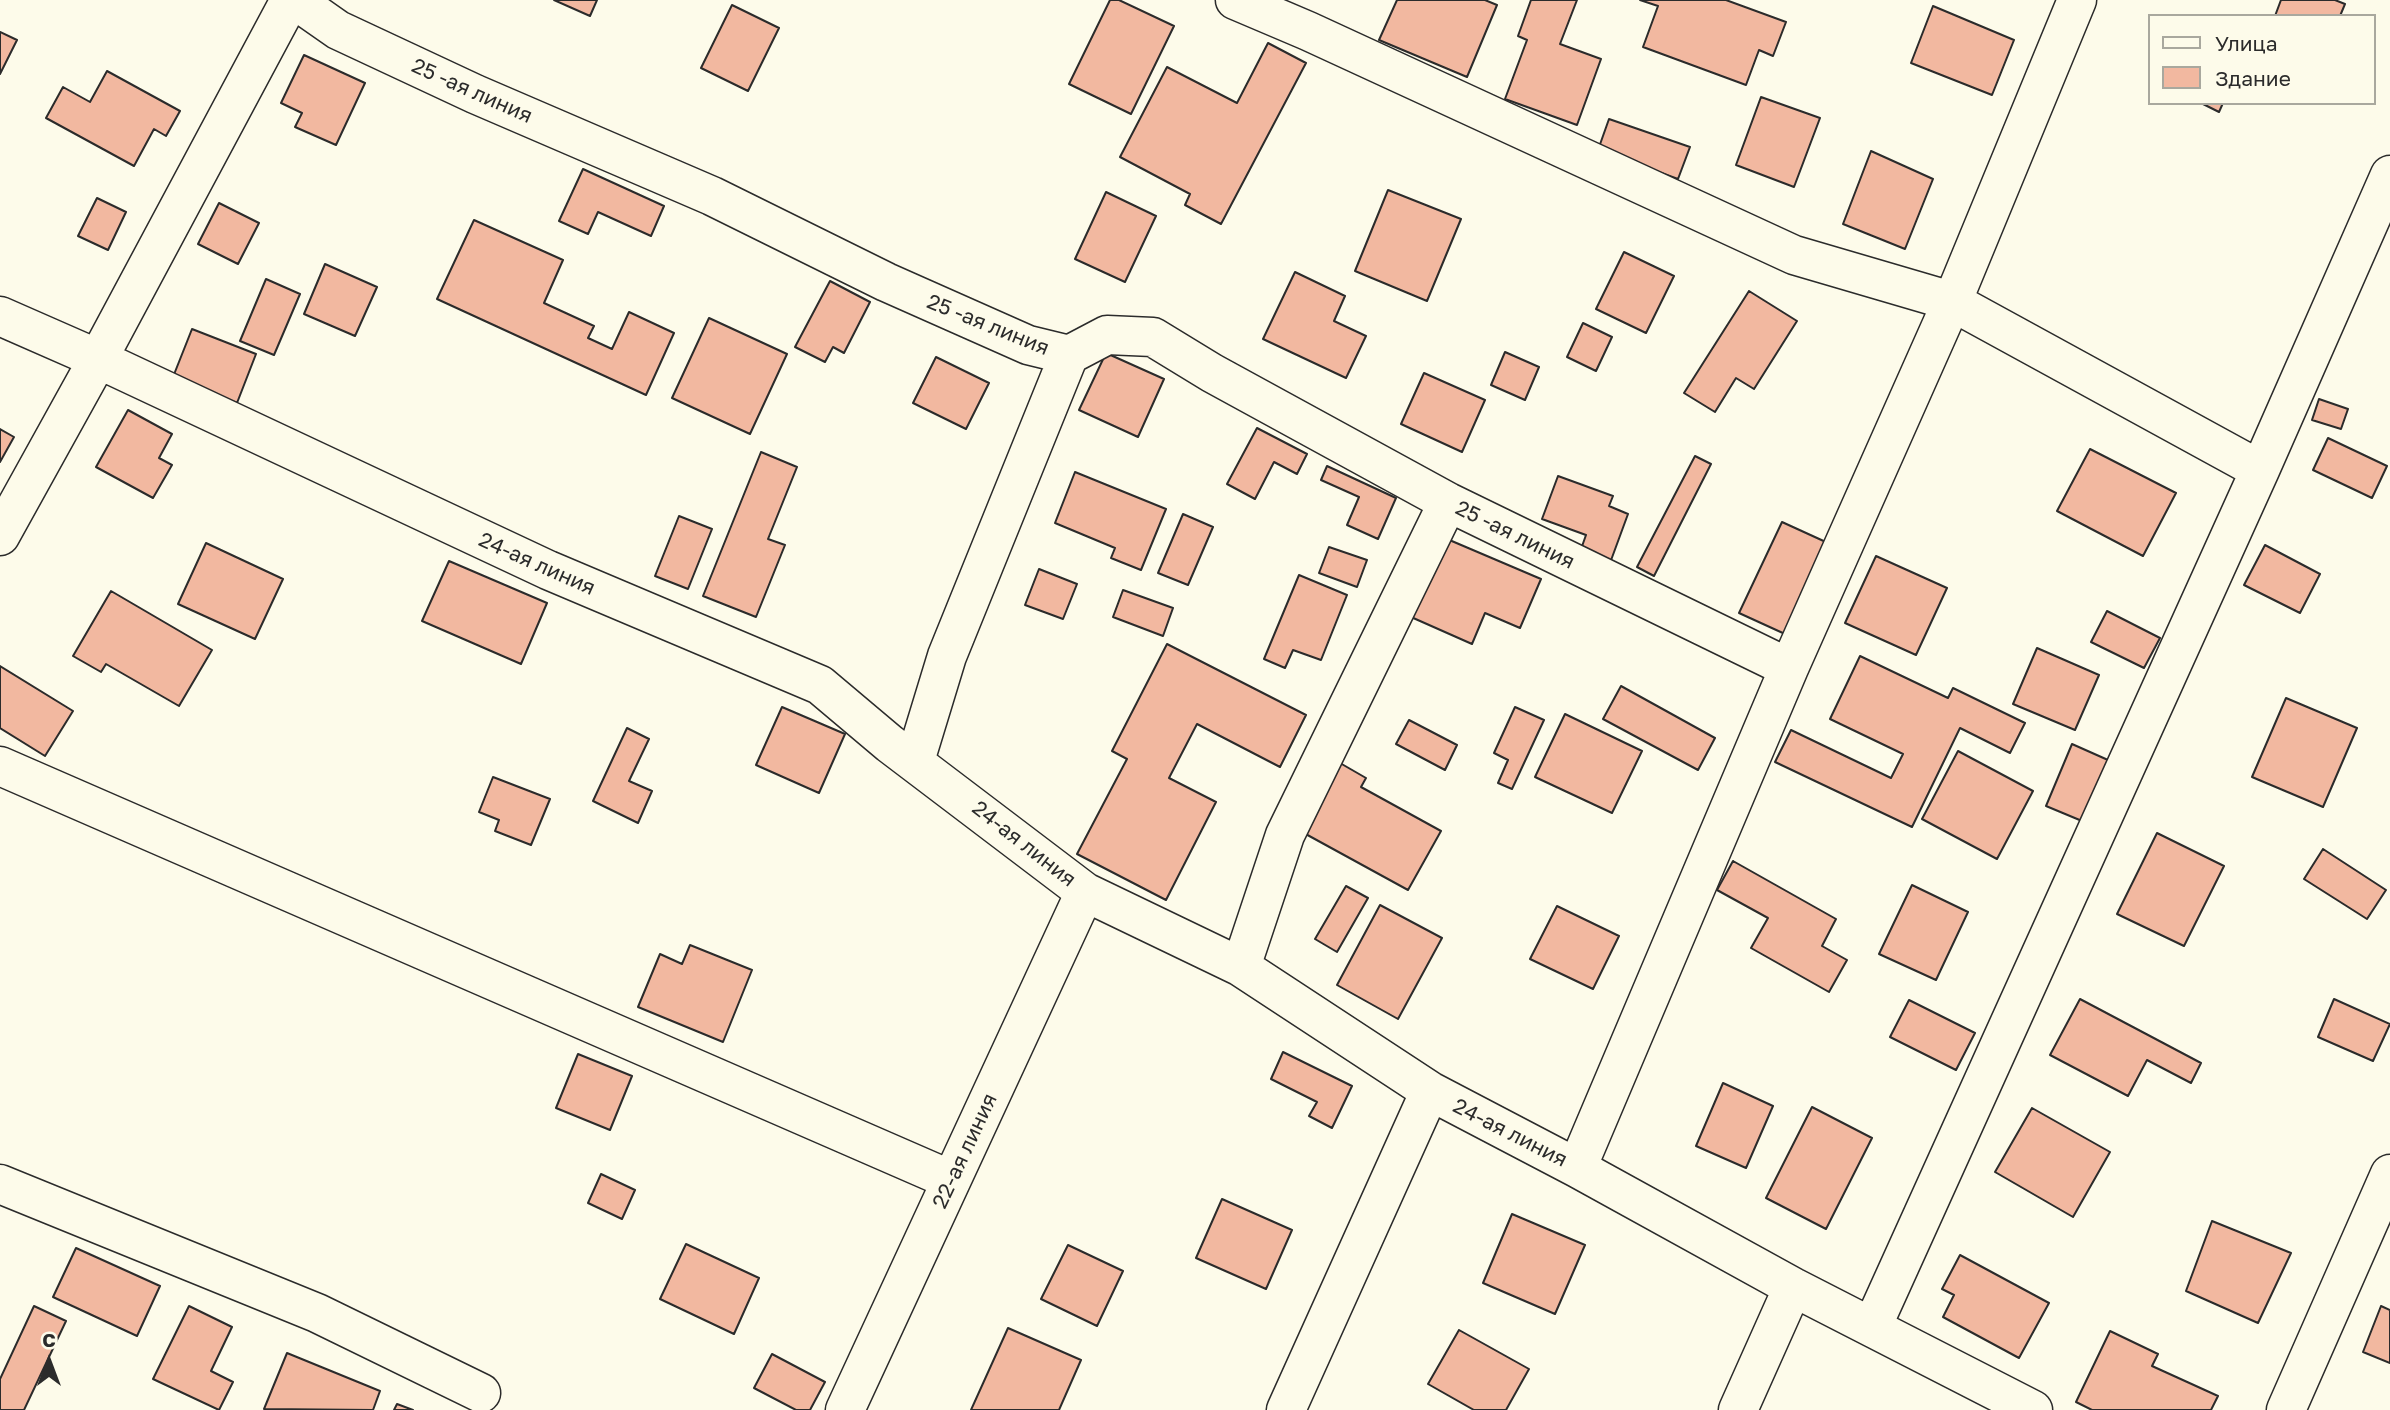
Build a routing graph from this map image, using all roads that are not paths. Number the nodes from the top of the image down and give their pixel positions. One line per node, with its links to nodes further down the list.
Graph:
1 (292, 0): 7 (street, 25 -ая линия); 8 (street)
2 (1235, 0): 5 (street)
3 (2077, 0): 5 (street)
4 (2390, 175): 9 (street)
5 (1951, 300): 9 (street); 12 (street)
6 (0, 316): 8 (street, 24-ая линия)
7 (1069, 355): 10 (street, 25 -ая линия); 13 (street)
8 (99, 359): 11 (street); 13 (street, 24-ая линия)
9 (2260, 470): 23 (street)
10 (1448, 502): 12 (street, 25 -ая линия); 16 (street)
11 (0, 536)
12 (1789, 668): 18 (street)
13 (915, 761): 15 (street, 24-ая линия)
14 (0, 766): 20 (street)
15 (1085, 892): 16 (street, 24-ая линия); 20 (street, 22-ая линия)
16 (1241, 967): 17 (street, 24-ая линия)
17 (1430, 1091): 18 (street, 24-ая линия); 26 (street)
18 (1577, 1168): 22 (street, 24-ая линия)
19 (2390, 1174): 29 (street)
20 (951, 1180): 25 (street, 22-ая линия)
21 (0, 1184): 24 (street)
22 (1793, 1287): 23 (street, 24-ая линия); 27 (street)
23 (1872, 1328): 28 (street, 24-ая линия)
24 (481, 1393)
25 (845, 1410)
26 (1286, 1410)
27 (1738, 1410)
28 (2033, 1410)
29 (2286, 1410)

